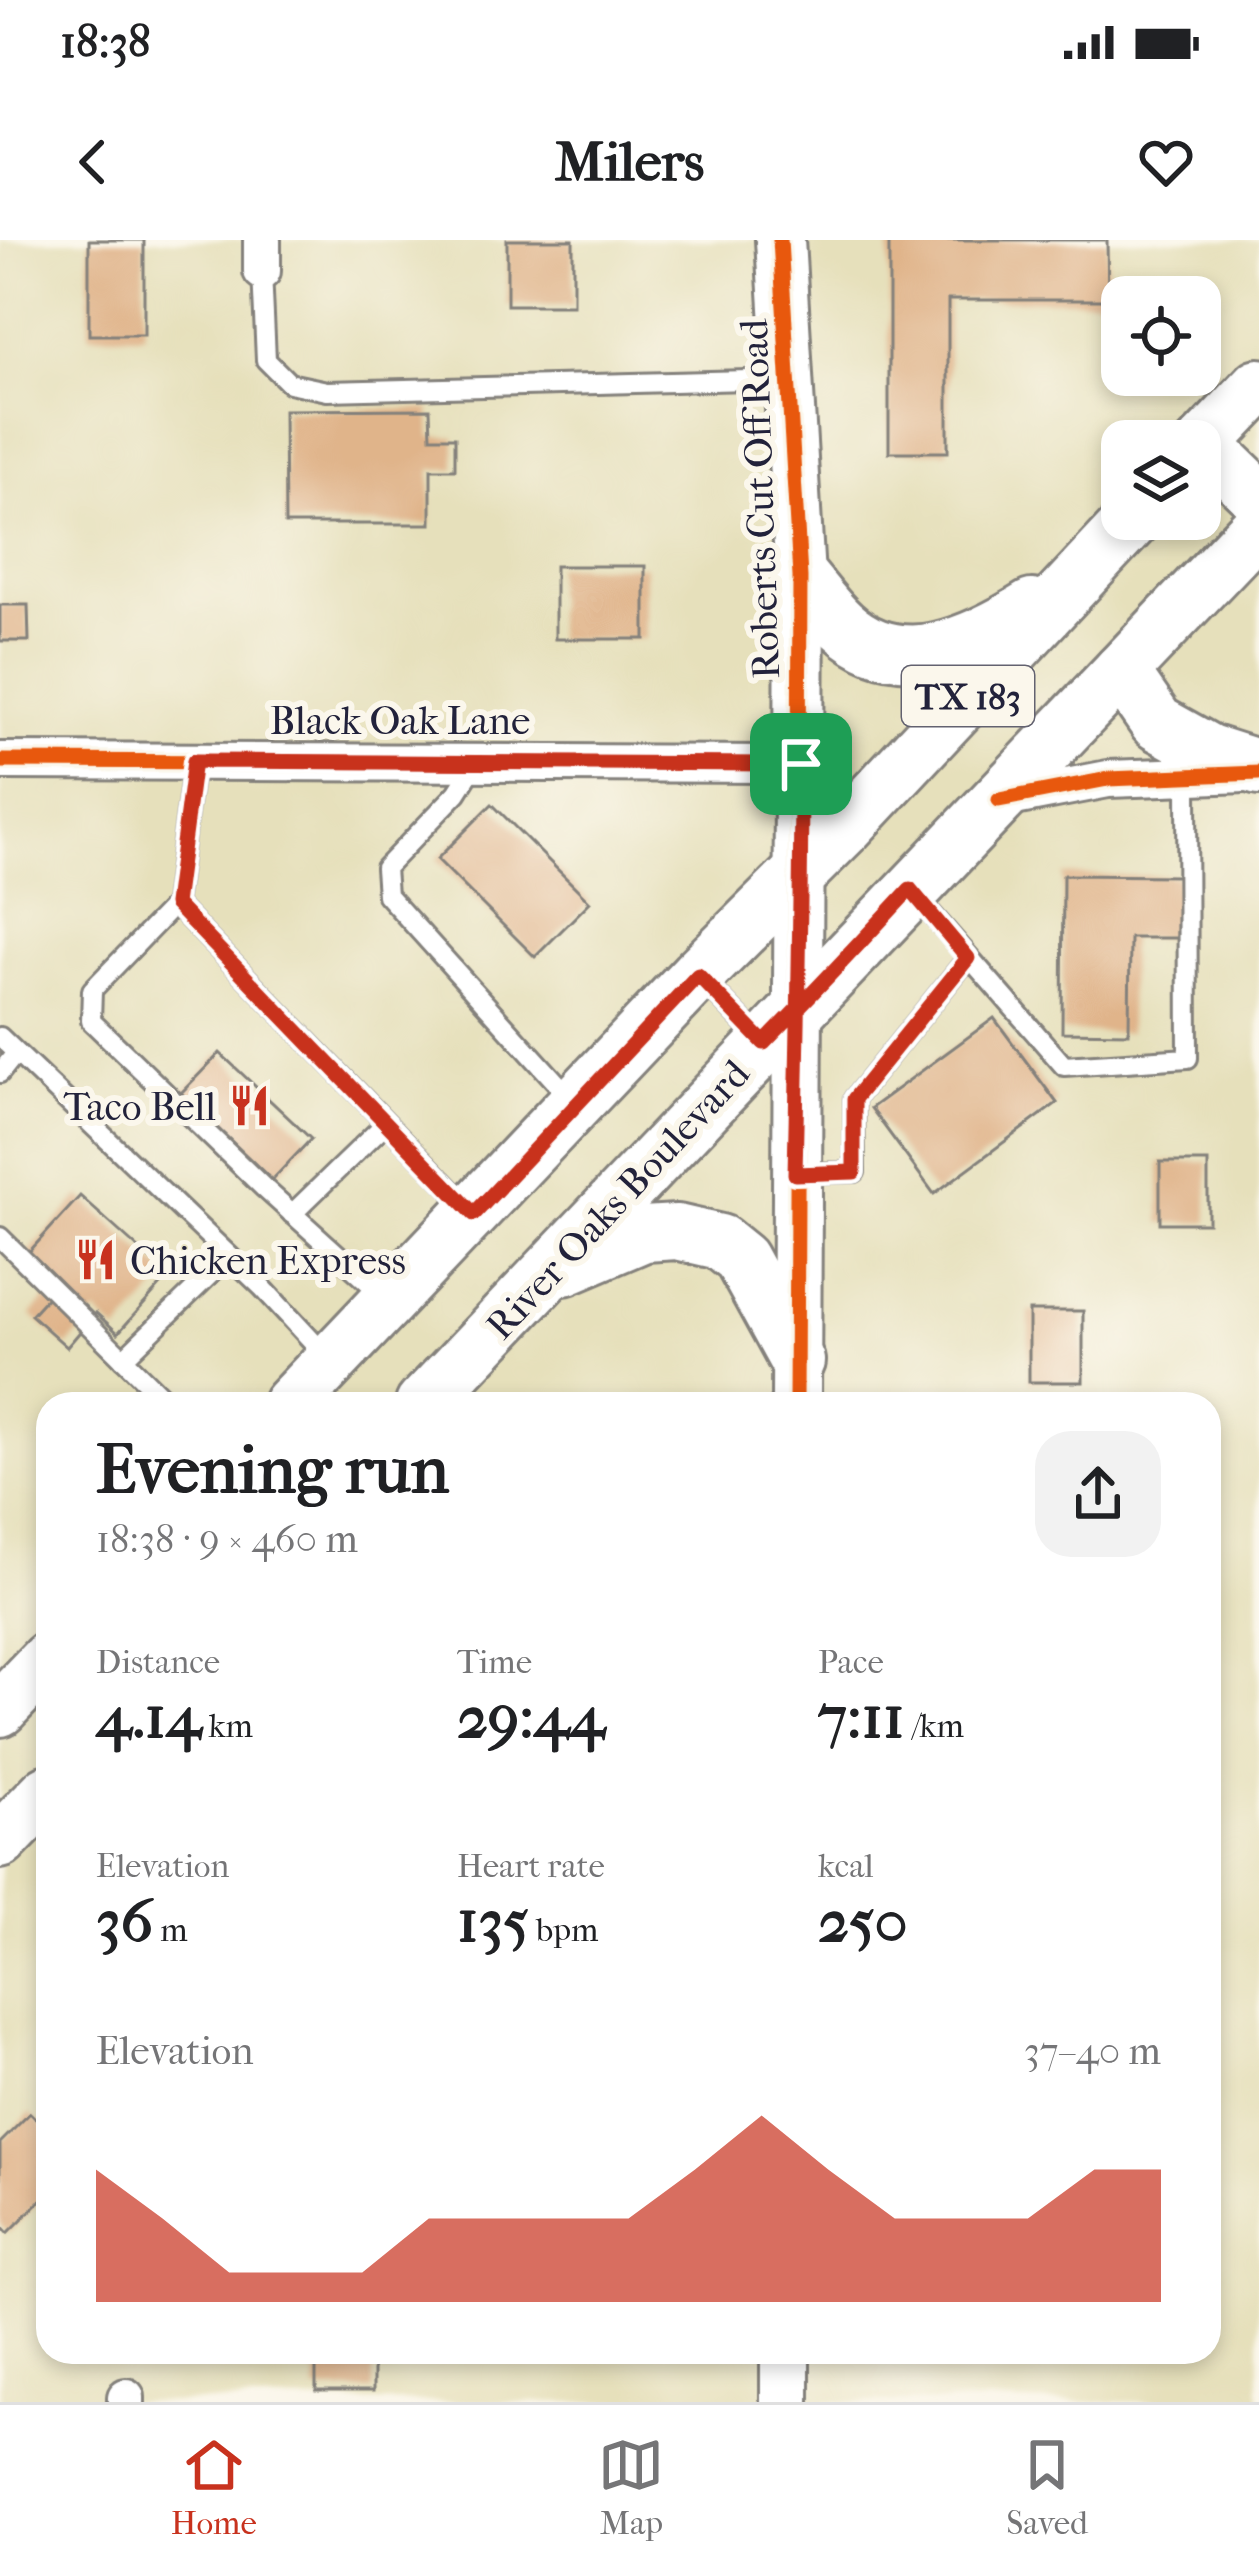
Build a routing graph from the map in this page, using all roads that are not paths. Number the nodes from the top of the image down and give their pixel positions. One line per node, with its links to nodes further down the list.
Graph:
1 (780, 240): 3 (street, Roberts Cut Off Road)
2 (262, 255): 3 (lane)
3 (788, 380): 10 (street, Roberts Cut Off Road)
4 (1259, 386): 5 (main road)
5 (1221, 426)
6 (1221, 463): 7 (main road)
7 (1259, 497)
8 (1259, 526): 12 (main road, River Oaks Boulevard / TX 183)
9 (1115, 540): 11 (main road, TX 183)
10 (800, 577): 11 (main road); 16 (street, Roberts Cut Off Road)
11 (1080, 578): 20 (main road, TX 183)
12 (1121, 671): 17 (main road); 19 (main road, River Oaks Boulevard / TX 183)
13 (0, 760): 14 (street, Black Oak Lane)
14 (194, 761): 15 (street, Black Oak Lane); 22 (lane)
15 (476, 763): 16 (street, Black Oak Lane); 29 (lane)
16 (801, 764): 20 (street, Roberts Cut Off Road)
17 (1259, 771): 18 (street)
18 (1187, 776): 19 (street); 23 (lane)
19 (999, 800): 21 (main road, River Oaks Boulevard / TX 183)
20 (801, 873): 24 (main road, TX 183); 25 (street, Roberts Cut Off Road)
21 (910, 889): 23 (lane); 25 (main road, River Oaks Boulevard / TX 183)
22 (175, 904): 30 (lane); 32 (lane)
23 (968, 958): 31 (lane)
24 (698, 975): 25 (lane); 29 (main road, TX 183)
25 (781, 1026): 31 (street, Roberts Cut Off Road); 36 (main road, River Oaks Boulevard / TX 183)
26 (0, 1037): 27 (lane)
27 (16, 1053): 28 (lane); 35 (lane)
28 (0, 1073)
29 (577, 1105): 33 (main road, TX 183)
30 (386, 1123): 32 (lane); 33 (lane)
31 (795, 1174): 40 (street, Roberts Cut Off Road)
32 (292, 1214): 37 (lane)
33 (474, 1214): 37 (main road, TX 183)
34 (0, 1237): 38 (lane)
35 (229, 1256): 38 (lane); 39 (lane)
36 (545, 1275): 40 (main road); 43 (main road, River Oaks Boulevard / TX 183)
37 (390, 1301): 39 (main road, TX 183)
38 (123, 1359): 41 (lane)
39 (330, 1360): 42 (main road, TX 183)
40 (796, 1382)
41 (157, 1392)
42 (301, 1392)
43 (434, 1392)
44 (36, 1672): 45 (main road)
45 (0, 1709)
46 (785, 2364): 47 (street)
47 (785, 2402)

